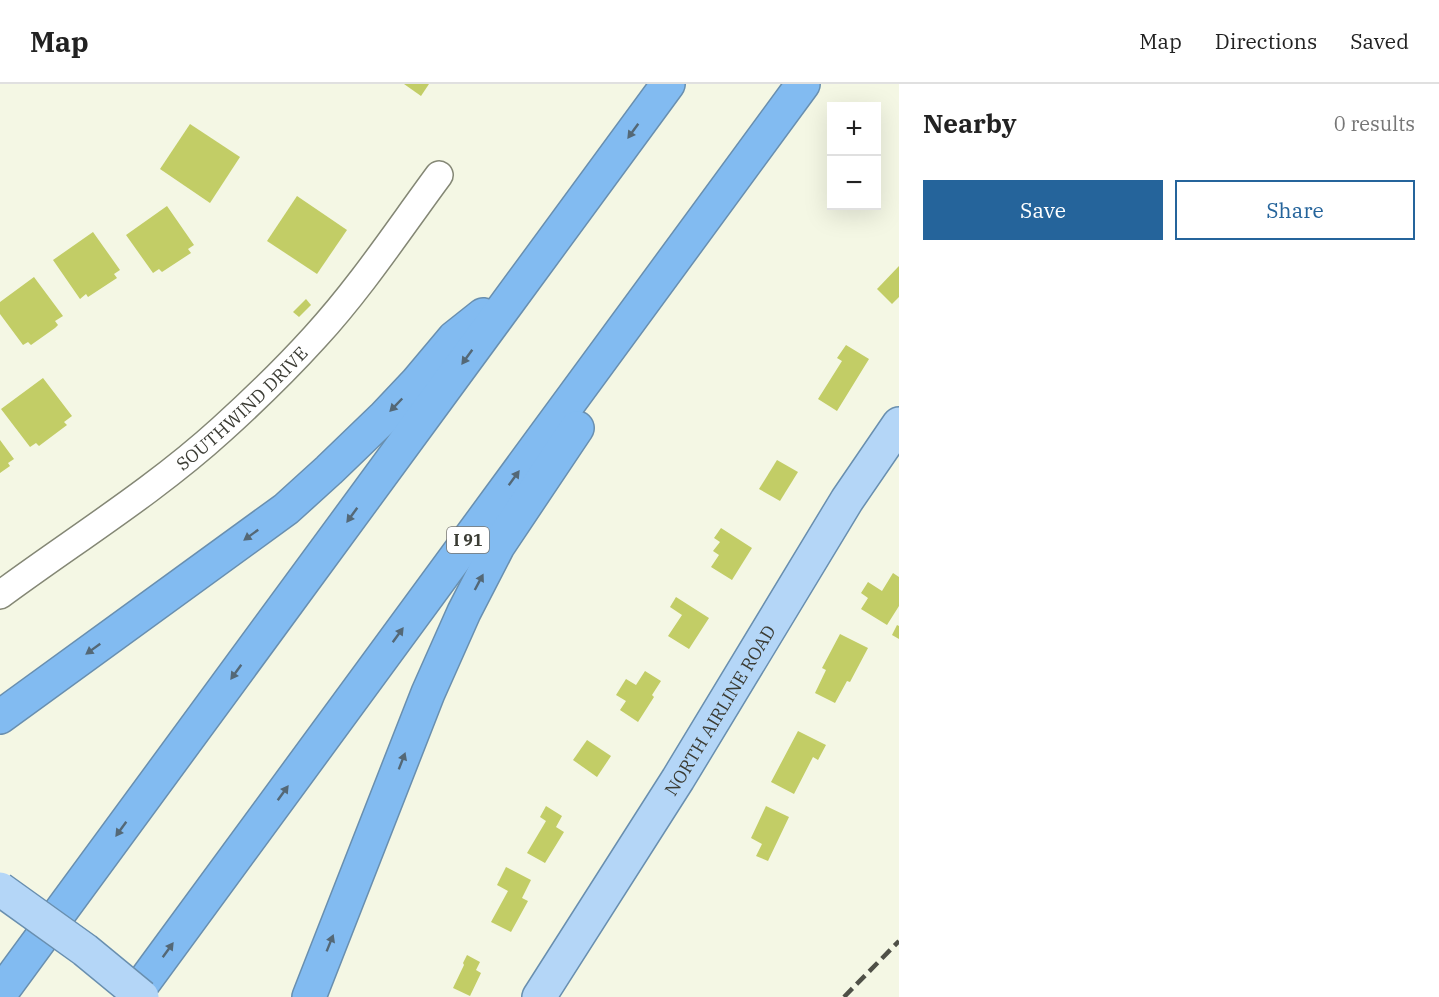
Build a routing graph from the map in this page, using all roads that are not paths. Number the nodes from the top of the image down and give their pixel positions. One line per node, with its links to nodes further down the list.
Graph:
1 (668, 84): 5 (highway, one-way to 5)
2 (803, 84): 4 (highway, I 91)
3 (439, 175): 7 (street, SOUTHWIND DRIVE)
4 (703, 220): 11 (highway, I 91, one-way to 4); 13 (highway, one-way to 4)
5 (514, 293): 8 (highway, one-way to 8); 10 (highway, one-way to 10)
6 (899, 424): 14 (main road, NORTH AIRLINE ROAD)
7 (0, 595)
8 (0, 717)
9 (0, 889): 12 (main road, bridge)
10 (0, 994)
11 (133, 997)
12 (142, 997)
13 (309, 997)
14 (539, 997)

